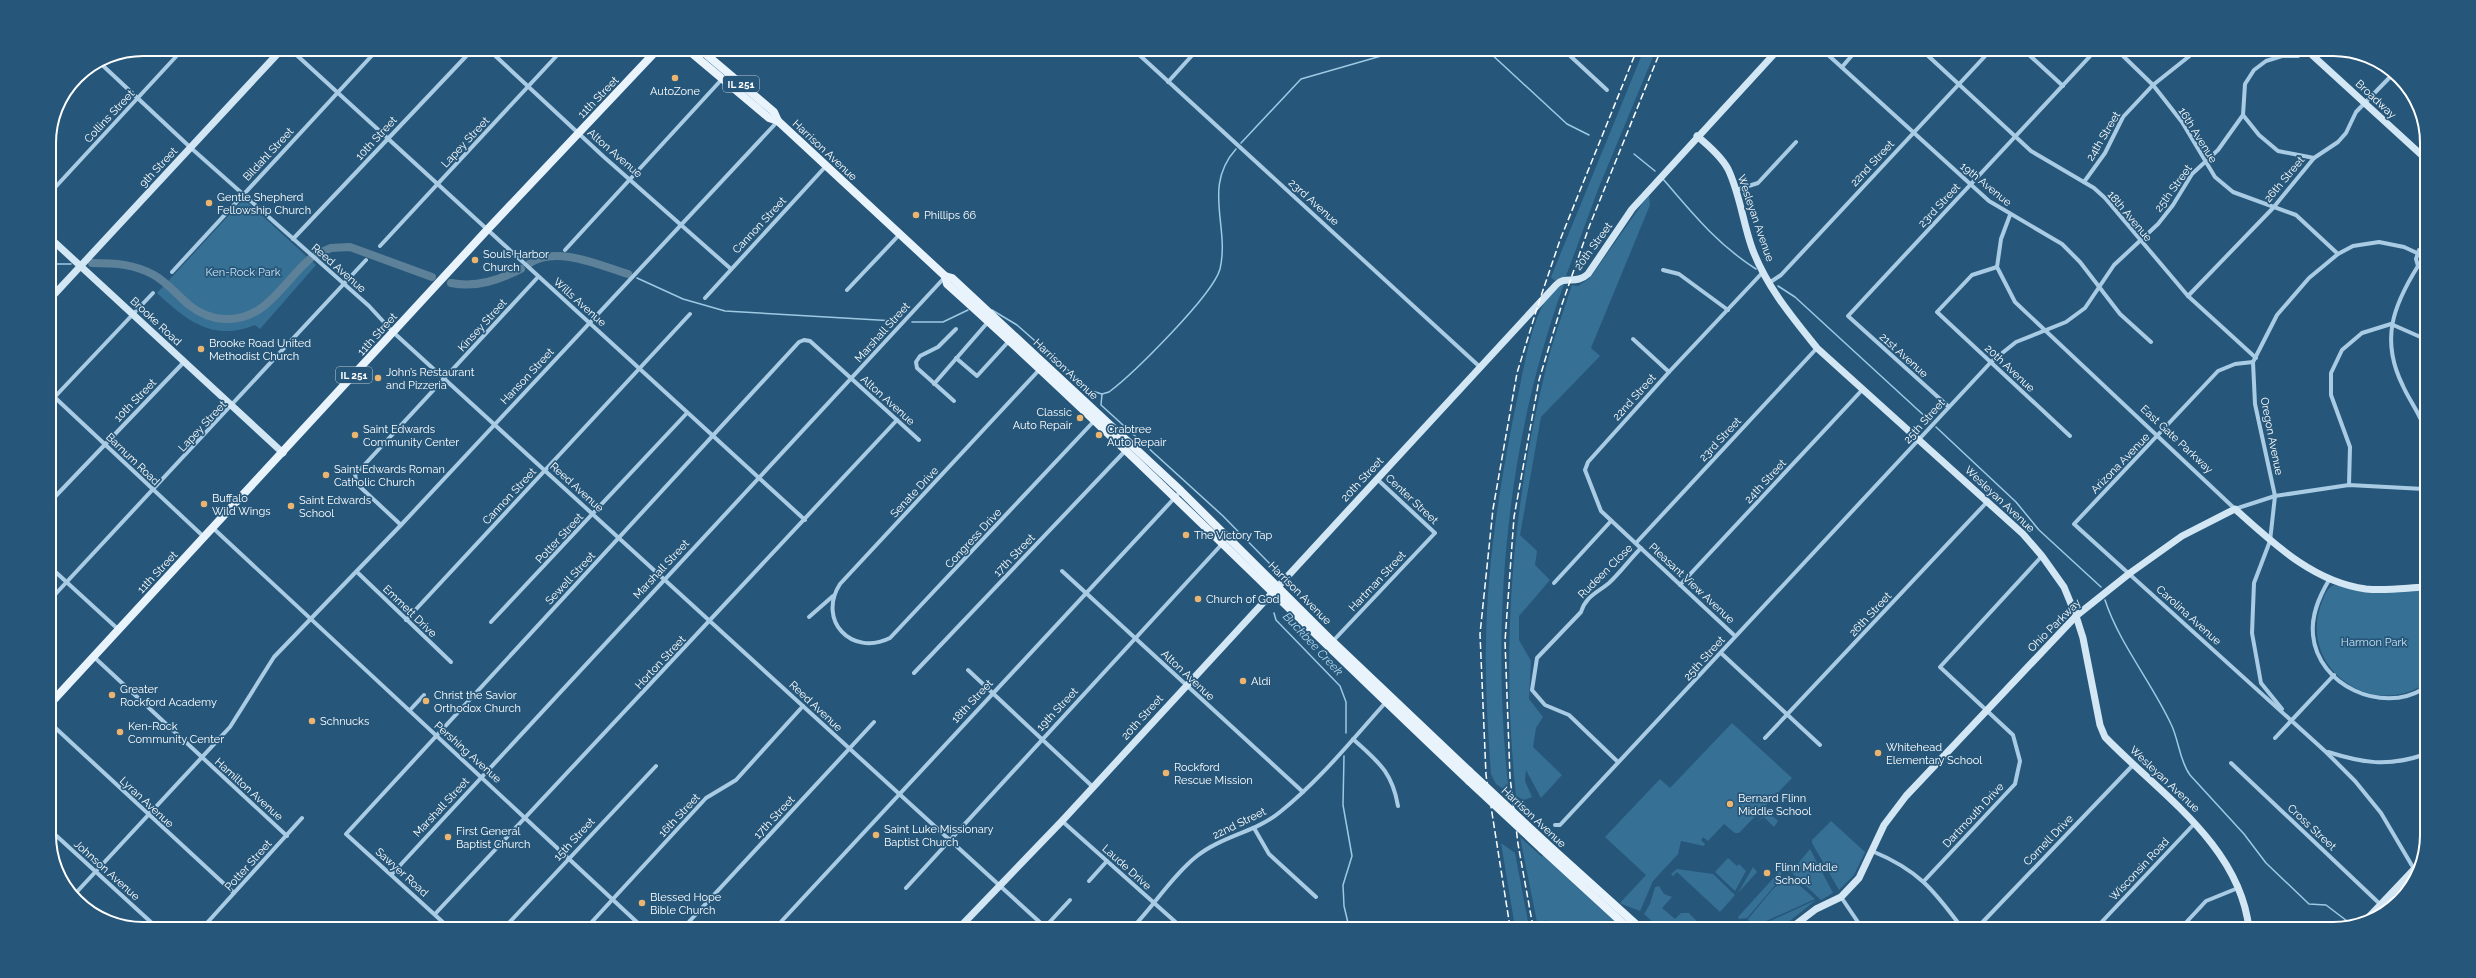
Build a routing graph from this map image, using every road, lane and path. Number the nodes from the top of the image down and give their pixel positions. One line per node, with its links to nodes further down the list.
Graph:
1 (177, 56): 36 (street, Collins Street)
2 (276, 56): 46 (street, 9th Street)
3 (298, 56): 35 (street, Wills Avenue)
4 (371, 56): 35 (street, Bildahl Street)
5 (466, 56): 44 (street, 10th Street)
6 (497, 56): 32 (street, Alton Avenue)
7 (557, 56): 32 (street, Lapey Street)
8 (651, 56): 41 (main road, 11th Street / IL 251)
9 (697, 56): 27 (main road, Harrison Avenue)
10 (707, 56): 27 (main road, Harrison Avenue / IL 251)
11 (1140, 56): 29 (street, 23rd Avenue)
12 (1191, 56): 29 (street)
13 (1570, 56): 34 (street)
14 (1772, 56): 42 (street, 20th Street)
15 (1829, 56): 26 (street, 19th Avenue)
16 (1851, 56): 26 (street)
17 (1928, 56): 30 (street, 18th Avenue)
18 (1985, 56): 30 (street, 22nd Street)
19 (2030, 56): 33 (street)
20 (2090, 56): 33 (street, 23rd Street)
21 (2122, 56): 31 (street, 16th Avenue)
22 (2189, 56): 31 (street, 24th Street)
23 (2291, 56): 38 (street)
24 (2313, 56): 37 (street, Broadway)
25 (103, 66): 36 (street, Reed Avenue)
26 (1842, 67): 40 (street, 19th Avenue)
27 (725, 76): 39 (main road, Harrison Avenue); 51 (street)
28 (2390, 77): 37 (street, 26th Street)
29 (1168, 82): 109 (street, 23rd Avenue)
30 (1958, 84): 40 (street, 22nd Street); 43 (street, 18th Avenue)
31 (2153, 85): 49 (street, 16th Avenue); 52 (street, 24th Street)
32 (530, 86): 41 (street, Alton Avenue); 53 (street, Lapey Street)
33 (2063, 86): 43 (street, 23rd Street)
34 (1607, 90)
35 (337, 92): 44 (street, Wills Avenue); 57 (street, Bildahl Street)
36 (138, 98): 46 (street, Reed Avenue); 55 (street, Collins Street)
37 (2365, 104): 47 (street, Broadway); 48 (street, 26th Street)
38 (2243, 115): 48 (street); 49 (street, 25th Street)
39 (778, 121): 50 (main road, Harrison Avenue); 60 (street, Hanson Street)
40 (1913, 132): 54 (street, 19th Avenue); 81 (street, 22nd Street)
41 (578, 133): 51 (street, Alton Avenue); 61 (main road, 11th Street / IL 251)
42 (1697, 136): 56 (street, Wesleyan Avenue); 109 (street, 20th Street)
43 (2015, 137): 52 (street, 18th Avenue); 54 (street, 23rd Street)
44 (387, 138): 53 (street, Wills Avenue); 63 (street, 10th Street)
45 (1796, 142): 56 (street)
46 (191, 148): 57 (street, Reed Avenue); 72 (street, 9th Street)
47 (2419, 153)
48 (2314, 158): 58 (street, 26th Street)
49 (2204, 162): 58 (street, 16th Avenue); 64 (street, 25th Street)
50 (827, 166): 62 (main road, Harrison Avenue); 75 (street, Cannon Street)
51 (631, 179): 60 (street, Alton Avenue); 67 (street)
52 (2084, 182): 64 (street, 18th Avenue)
53 (437, 184): 61 (street, Wills Avenue); 66 (street, Lapey Street)
54 (1971, 184): 59 (street, 19th Avenue); 92 (street, 23rd Street)
55 (56, 186)
56 (1736, 190): 78 (street, Wesleyan Avenue)
57 (243, 194): 63 (street, Reed Avenue); 77 (street, Bildahl Street)
58 (2273, 208): 70 (street, 16th Avenue); 87 (street, 26th Street)
59 (2010, 215): 74 (street); 83 (street, 19th Avenue)
60 (681, 224): 75 (street, Alton Avenue); 94 (street, Hanson Street)
61 (487, 230): 80 (street, Wills Avenue); 98 (main road, 11th Street / IL 251)
62 (900, 234): 79 (main road, Harrison Avenue); 84 (street)
63 (293, 239): 82 (street, Reed Avenue)
64 (2138, 240): 83 (street, 25th Street); 87 (street, 18th Avenue)
65 (56, 244): 72 (street, Brooke Road)
66 (380, 246)
67 (564, 250)
68 (2420, 251): 69 (street)
69 (2417, 253): 70 (street, Oregon Avenue); 73 (street)
70 (2338, 254): 106 (street, Oregon Avenue)
71 (366, 260): 82 (street, Lapey Street)
72 (80, 266): 85 (street, 9th Street); 91 (street, Brooke Road)
73 (2418, 266): 95 (street)
74 (1997, 267): 97 (street, East Gate Parkway); 108 (street, 20th Avenue)
75 (731, 269): 88 (street, Cannon Street)
76 (1663, 270): 89 (street)
77 (172, 272)
78 (1763, 272): 81 (street, Wesleyan Avenue); 89 (street, 22nd Street)
79 (945, 276): 93 (main road, Harrison Avenue); 114 (street, Marshall Street); 123 (main road, Harrison Avenue)
80 (538, 277): 94 (street, Wills Avenue); 113 (street, Kinsey Street)
81 (1769, 283): 104 (street, Wesleyan Avenue)
82 (344, 284): 98 (street, Reed Avenue); 120 (street, Lapey Street)
83 (2098, 288): 97 (street, 25th Street); 103 (street, 19th Avenue)
84 (847, 290)
85 (56, 292)
86 (153, 293): 91 (street)
87 (2188, 296): 106 (street, 18th Avenue)
88 (705, 298)
89 (1728, 310): 112 (street, 22nd Street)
90 (690, 314): 110 (street, Cannon Street)
91 (133, 315): 107 (street, Brooke Road); 117 (street)
92 (1848, 316): 121 (street, 21st Avenue)
93 (989, 322): 102 (main road, Harrison Avenue); 105 (street)
94 (589, 323): 110 (street, Wills Avenue); 126 (street, Hanson Street)
95 (2391, 324): 99 (street); 125 (street); 138 (street)
96 (956, 329): 115 (street)
97 (2046, 331): 108 (street, 25th Street); 129 (street, East Gate Parkway)
98 (393, 332): 113 (street, Reed Avenue); 134 (main road, 11th Street / IL 251)
99 (2420, 337)
100 (1632, 339): 112 (street)
101 (810, 341): 114 (street, Alton Avenue); 127 (street, Sewell Street)
102 (1010, 341): 105 (street); 111 (main road, Harrison Avenue)
103 (2151, 342)
104 (1817, 348): 116 (street, Wesleyan Avenue); 157 (street, 23rd Street)
105 (956, 358): 115 (street)
106 (2254, 360): 129 (street, Arizona Avenue); 143 (street, Oregon Avenue)
107 (184, 362): 120 (street, Brooke Road); 132 (street, 10th Street)
108 (1991, 362): 121 (street, 25th Street); 128 (street, 20th Avenue)
109 (1480, 367): 137 (street, 20th Street)
110 (639, 369): 122 (street, Wills Avenue); 135 (street, Cannon Street)
111 (1040, 369): 123 (main road, Harrison Avenue); 174 (street, Senate Drive)
112 (1669, 372): 148 (street, 22nd Street)
113 (446, 378): 126 (street, Reed Avenue); 150 (street, Kinsey Street)
114 (851, 379): 124 (street, Alton Avenue); 136 (street, Marshall Street)
115 (934, 384): 119 (street)
116 (1862, 390): 131 (street, Wesleyan Avenue); 169 (street, 24th Street)
117 (56, 395)
118 (56, 399): 132 (street, Barnum Road)
119 (954, 401)
120 (232, 407): 134 (street, Brooke Road); 140 (street, Lapey Street)
121 (1949, 407): 131 (street, 25th Street)
122 (687, 413): 127 (street, Wills Avenue); 146 (street, Potter Street)
123 (1097, 418): 133 (main road, Harrison Avenue); 141 (main road, Harrison Avenue); 174 (street, Congress Drive)
124 (897, 420): 130 (street, Alton Avenue); 147 (street, Horton Street)
125 (2420, 420)
126 (495, 423): 135 (street, Reed Avenue); 150 (street, Hanson Street)
127 (713, 436): 136 (street, Wills Avenue); 154 (street, Sewell Street)
128 (2070, 436)
129 (2158, 436): 145 (street, East Gate Parkway); 149 (street, Arizona Avenue)
130 (920, 440)
131 (1919, 440): 144 (street, Wesleyan Avenue); 182 (street, 25th Street)
132 (105, 444): 140 (street, Barnum Road); 142 (street, 10th Street)
133 (1126, 450): 141 (main road, Harrison Avenue); 189 (street, 17th Street)
134 (282, 453): 151 (main road, 11th Street / IL 251)
135 (545, 470): 146 (street, Reed Avenue); 178 (street, Cannon Street)
136 (759, 478): 147 (street, Wills Avenue); 164 (street, Marshall Street)
137 (1377, 479): 152 (street, Center Street); 168 (street, 20th Street)
138 (2349, 485): 139 (street, Ohio Parkway); 143 (street, Ohio Parkway)
139 (2420, 489)
140 (154, 491): 153 (street, Barnum Road); 166 (street, Lapey Street)
141 (1178, 494): 156 (main road, Harrison Avenue); 168 (main road, Harrison Avenue); 171 (street, 18th Street)
142 (56, 496)
143 (2275, 496): 145 (street, Ohio Parkway); 155 (street, Oregon Avenue)
144 (1987, 502): 159 (street, Wesleyan Avenue); 200 (street, 26th Street)
145 (2235, 509): 155 (street, East Gate Parkway); 163 (street, Ohio Parkway)
146 (594, 514): 154 (street, Reed Avenue); 180 (street, Potter Street)
147 (805, 520): 179 (street, Horton Street)
148 (1611, 521): 157 (street, 22nd Street); 167 (street)
149 (2074, 524): 163 (street, Carolina Avenue)
150 (401, 525): 162 (street, Hanson Street)
151 (213, 528): 153 (main road, 11th Street / IL 251); 177 (street, Pershing Avenue)
152 (1435, 533): 184 (street, Hartman Street)
153 (205, 537): 181 (main road, 11th Street / IL 251)
154 (620, 537): 164 (street, Reed Avenue); 204 (street, Sewell Street)
155 (2270, 541): 165 (street, East Gate Parkway); 201 (street, Oregon Avenue)
156 (1222, 543): 172 (main road, Harrison Avenue); 183 (street, 19th Street)
157 (1636, 543): 158 (street, Pleasant View Avenue)
158 (1641, 548): 169 (street, Pleasant View Avenue); 214 (street, Rudeen Close)
159 (2042, 556): 175 (street, Wesleyan Avenue); 199 (street, Dartmouth Drive)
160 (1062, 571): 171 (street, Alton Avenue)
161 (56, 572): 166 (street)
162 (357, 572): 177 (street, Hanson Street); 178 (street, Emmett Drive)
163 (2130, 573): 175 (street, Ohio Parkway); 201 (street, Carolina Avenue)
164 (664, 579): 179 (street, Reed Avenue); 218 (street, Marshall Street)
165 (2329, 580): 170 (street, East Gate Parkway); 190 (street)
166 (68, 582): 173 (street, Lapey Street); 181 (street)
167 (1554, 583)
168 (1278, 586): 172 (street, 20th Street); 184 (main road, Harrison Avenue)
169 (1680, 586): 182 (street, Pleasant View Avenue)
170 (2420, 587)
171 (1085, 592): 183 (street, Alton Avenue); 193 (street, 18th Street)
172 (1271, 593): 191 (street, 20th Street); 196 (main road, Harrison Avenue)
173 (56, 594)
174 (834, 596): 176 (street, Senate Drive)
175 (2076, 616): 199 (street, Ohio Parkway); 216 (street, Wesleyan Avenue)
176 (809, 618)
177 (312, 619): 198 (street, Pershing Avenue); 213 (street, Hanson Street)
178 (406, 620): 187 (street, Emmett Drive)
179 (711, 621): 197 (street, Reed Avenue); 224 (street, Horton Street)
180 (491, 622)
181 (118, 630): 186 (main road, 11th Street / IL 251)
182 (1735, 636): 185 (street, 25th Street)
183 (1135, 638): 191 (street, Alton Avenue); 205 (street, 19th Street)
184 (1332, 642): 234 (main road, Harrison Avenue, bridge)
185 (1721, 654): 200 (street); 214 (street, 25th Street)
186 (94, 657): 195 (main road, 11th Street / IL 251); 213 (street, Hamilton Avenue)
187 (451, 662)
188 (968, 670): 193 (street)
189 (914, 673)
190 (2334, 675): 192 (street); 201 (street)
191 (1186, 685): 219 (street, 20th Street); 220 (street, Alton Avenue)
192 (2420, 690)
193 (992, 693): 205 (street); 221 (street, 18th Street)
194 (424, 695): 198 (street)
195 (56, 698)
196 (1386, 702): 208 (street, 22nd Street); 234 (main road, Harrison Avenue, bridge)
197 (803, 706): 210 (street, Reed Avenue); 251 (street, 16th Street)
198 (410, 710): 204 (street, Pershing Avenue)
199 (1987, 710): 235 (street, Ohio Parkway); 243 (street, Dartmouth Drive)
200 (1788, 715): 206 (street, 26th Street); 209 (street)
201 (2291, 721): 207 (street); 211 (street, Carolina Avenue)
202 (874, 722): 210 (street, 17th Street)
203 (56, 729): 223 (street, Lyran Avenue)
204 (437, 736): 218 (street, Pershing Avenue); 230 (street, Sewell Street)
205 (1042, 738): 219 (street); 233 (street, 19th Street)
206 (1765, 738)
207 (2275, 738)
208 (1353, 739): 220 (street, 22nd Street); 222 (street)
209 (1820, 745)
210 (850, 749): 221 (street, Reed Avenue); 263 (street, 17th Street)
211 (2326, 752): 212 (street); 238 (street, Carolina Avenue)
212 (2420, 756)
213 (202, 759): 223 (street, Hanson Street); 232 (street, Hamilton Avenue)
214 (1618, 762): 228 (street, 25th Street)
215 (2231, 763): 254 (street, Cross Street)
216 (2133, 765): 227 (street, Wesleyan Avenue); 275 (street, Cornell Drive)
217 (656, 766): 236 (street, 15th Street)
218 (482, 776): 224 (street, Pershing Avenue); 241 (street, Marshall Street)
219 (1093, 787): 226 (street, 20th Street)
220 (1303, 792): 229 (street, 22nd Street)
221 (900, 793): 233 (street, Reed Avenue); 264 (street, 18th Street)
222 (1398, 806)
223 (148, 815): 239 (street, Hanson Street); 248 (street, Lyran Avenue)
224 (525, 817): 236 (street, Pershing Avenue); 256 (street, Horton Street)
225 (302, 818): 232 (street, Potter Street)
226 (1062, 821): 237 (street, Laude Drive); 244 (street, 20th Street)
227 (2195, 823): 246 (street, Wesleyan Avenue); 276 (street, Wisconsin Road)
228 (1555, 825)
229 (1254, 828): 249 (street); 253 (street, 22nd Street)
230 (346, 834): 241 (street, Sawyer Road)
231 (56, 835): 239 (street, Johnson Avenue)
232 (287, 836): 248 (street, Potter Street)
233 (950, 840): 244 (street, Reed Avenue); 245 (street, 19th Street)
234 (1544, 846): 270 (main road, Harrison Avenue); 271 (main road, Harrison Avenue)
235 (1872, 851): 243 (street); 250 (street, Ohio Parkway)
236 (568, 858): 251 (street, Pershing Avenue); 260 (street, 15th Street)
237 (1107, 861): 242 (street); 253 (street, Laude Drive)
238 (2413, 868)
239 (95, 871): 247 (street, Hanson Street); 257 (street, Johnson Avenue)
240 (2412, 871): 254 (street)
241 (392, 874): 256 (street, Sawyer Road)
242 (1089, 881)
243 (1924, 881): 274 (street)
244 (999, 885): 265 (street, 20th Street); 266 (street, Reed Avenue)
245 (906, 888)
246 (2238, 888): 277 (street); 278 (street, Wesleyan Avenue)
247 (77, 892)
248 (234, 893): 258 (street, Potter Street)
249 (1316, 897)
250 (1841, 897): 272 (street, Ohio Parkway); 273 (street)
251 (612, 900): 261 (street, 16th Street); 262 (street, Pershing Avenue)
252 (1070, 900): 267 (street)
253 (1155, 904): 268 (street, 22nd Street); 269 (street, Laude Drive)
254 (2381, 905): 255 (street)
255 (2374, 912)
256 (435, 914): 259 (street, Sawyer Road)
257 (151, 922)
258 (208, 922)
259 (443, 922)
260 (510, 922)
261 (592, 922)
262 (637, 922)
263 (689, 922)
264 (782, 922)
265 (965, 922)
266 (1041, 922)
267 (1049, 922)
268 (1138, 922)
269 (1175, 922)
270 (1622, 922)
271 (1633, 922)
272 (1799, 922)
273 (1858, 922)
274 (1957, 922)
275 (1982, 922)
276 (2102, 922)
277 (2186, 922)
278 (2247, 922)

